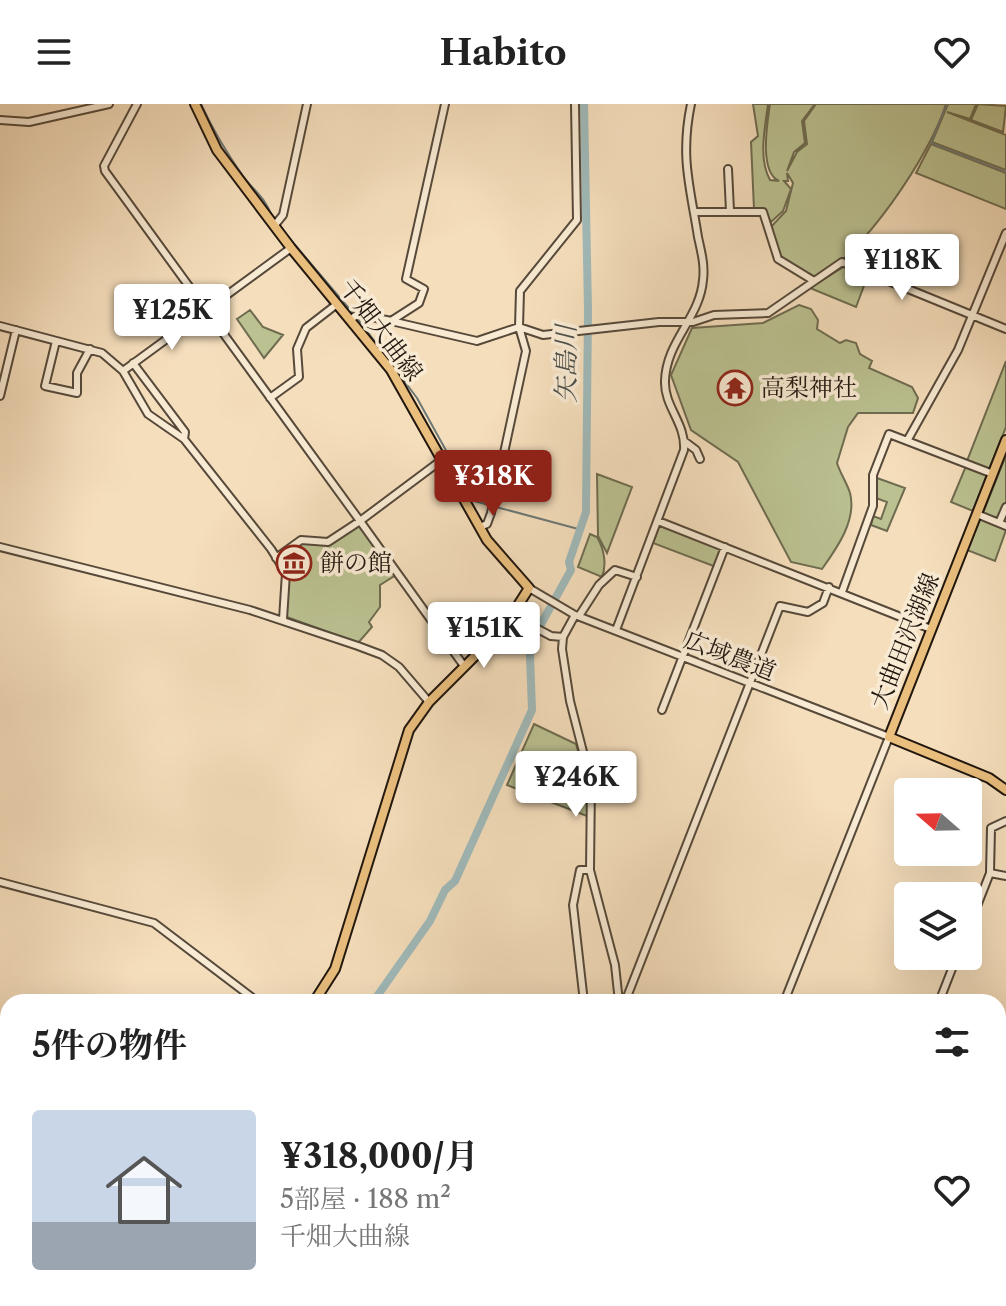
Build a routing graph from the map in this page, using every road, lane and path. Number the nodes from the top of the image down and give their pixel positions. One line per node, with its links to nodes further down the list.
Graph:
1 (109, 104): 8 (street)
2 (137, 104): 17 (street)
3 (195, 104): 12 (main road, 千畑大曲線)
4 (307, 104): 12 (street)
5 (445, 104): 20 (street)
6 (575, 104): 23 (street)
7 (691, 104): 11 (street)
8 (0, 120)
9 (728, 169): 10 (street)
10 (730, 211): 11 (street); 15 (street)
11 (694, 212): 21 (street)
12 (274, 226): 14 (main road, 千畑大曲線)
13 (1006, 233): 18 (street)
14 (291, 248): 16 (main road, 千畑大曲線); 17 (street)
15 (814, 281): 18 (street); 21 (street)
16 (337, 304): 19 (main road, 千畑大曲線); 31 (street)
17 (204, 310): 28 (street); 31 (street)
18 (972, 314): 24 (street); 35 (street)
19 (350, 320): 20 (street); 36 (main road, 千畑大曲線)
20 (391, 321): 23 (street)
21 (690, 322): 23 (street); 34 (street)
22 (0, 326): 25 (street)
23 (519, 327): 44 (street)
24 (1006, 329)
25 (16, 330): 26 (street); 30 (street)
26 (56, 341): 27 (street); 27 (street)
27 (90, 349): 29 (street)
28 (133, 363): 29 (street); 32 (street)
29 (123, 371): 32 (street)
30 (0, 396)
31 (270, 398): 41 (street)
32 (184, 439): 47 (street)
33 (1006, 440): 38 (main road, 大曲田沢湖線)
34 (684, 441): 37 (street); 42 (street)
35 (907, 441): 38 (street); 51 (street)
36 (443, 459): 41 (street); 44 (main road, 千畑大曲線)
37 (700, 459)
38 (993, 474): 40 (main road, 大曲田沢湖線)
39 (1006, 507): 43 (street)
40 (977, 514): 43 (street); 55 (main road, 大曲田沢湖線)
41 (360, 521): 47 (street); 59 (street)
42 (658, 521): 46 (street); 48 (street)
43 (1003, 524)
44 (480, 527): 50 (main road, 千畑大曲線)
45 (0, 547): 54 (street)
46 (725, 547): 49 (street); 58 (street)
47 (276, 558): 54 (street)
48 (637, 577): 53 (street); 56 (street)
49 (829, 587): 51 (street); 60 (street)
50 (529, 588): 52 (main road); 53 (street, 広域農道)
51 (842, 592): 55 (street)
52 (513, 616): 57 (street); 59 (main road)
53 (577, 616): 56 (street, 広域農道); 57 (street)
54 (283, 619): 61 (street)
55 (931, 629): 63 (main road, 大曲田沢湖線)
56 (616, 630): 58 (street, 広域農道)
57 (563, 637): 66 (street)
58 (683, 657): 60 (street, 広域農道); 62 (street)
59 (464, 666): 61 (main road)
60 (751, 683): 63 (street, 広域農道); 76 (street)
61 (429, 702): 73 (main road)
62 (662, 710)
63 (889, 737): 64 (main road, 大曲田沢湖線); 77 (street)
64 (1006, 790)
65 (1006, 821): 67 (street)
66 (590, 870): 74 (street); 75 (street)
67 (990, 873): 68 (street); 70 (street)
68 (1006, 876)
69 (0, 882): 72 (street)
70 (982, 893)
71 (952, 970): 78 (street)
72 (247, 994)
73 (319, 994)
74 (583, 994)
75 (620, 994)
76 (625, 994)
77 (787, 994)
78 (942, 994)

